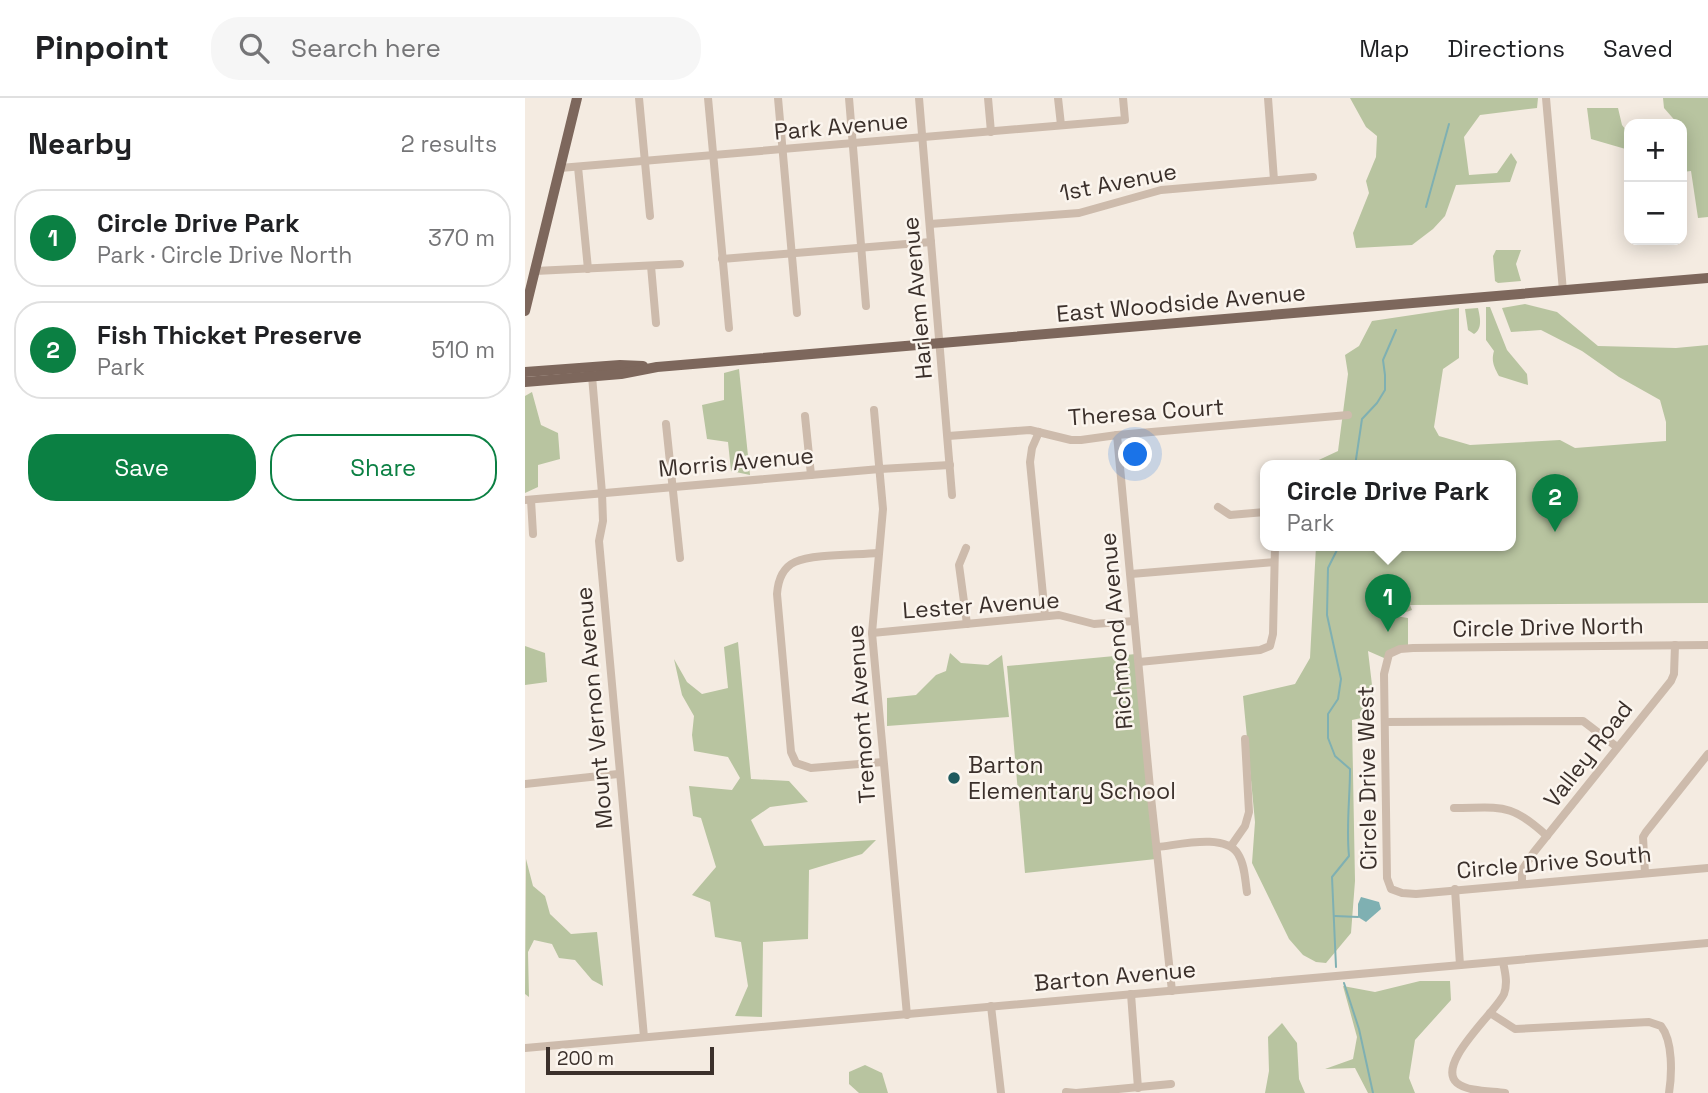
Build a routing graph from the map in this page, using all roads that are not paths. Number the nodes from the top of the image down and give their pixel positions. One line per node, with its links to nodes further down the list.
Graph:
1 (577, 98): 20 (main road)
2 (639, 98): 18 (street)
3 (708, 98): 17 (street)
4 (778, 98): 16 (street)
5 (849, 98): 15 (street)
6 (919, 98): 14 (street, Harlem Avenue)
7 (988, 98): 13 (street)
8 (1058, 98): 12 (street)
9 (1123, 98): 12 (street, Park Avenue)
10 (1268, 98): 22 (street)
11 (1546, 98): 34 (street)
12 (1061, 125): 13 (street, Park Avenue)
13 (991, 132): 14 (street, Park Avenue)
14 (922, 139): 15 (street, Park Avenue); 24 (street, Harlem Avenue)
15 (854, 145): 16 (street, Park Avenue); 26 (street)
16 (783, 151): 17 (street, Park Avenue); 27 (street)
17 (713, 154): 18 (street, Park Avenue); 28 (street)
18 (645, 161): 19 (street, Park Avenue); 23 (street)
19 (578, 167): 20 (street, Park Avenue); 31 (street)
20 (560, 168): 32 (main road)
21 (1313, 177): 22 (street, 1st Avenue)
22 (1274, 180): 24 (street, 1st Avenue)
23 (650, 216)
24 (930, 224): 25 (street, Harlem Avenue)
25 (931, 242): 26 (street); 40 (street, Harlem Avenue)
26 (861, 247): 27 (street); 35 (street)
27 (791, 254): 28 (street); 37 (street)
28 (722, 259): 39 (street)
29 (680, 264): 30 (street)
30 (651, 265): 31 (street); 38 (street)
31 (588, 269): 32 (street)
32 (535, 271): 36 (main road)
33 (1708, 278): 34 (main road, East Woodside Avenue)
34 (1563, 290): 40 (main road, East Woodside Avenue)
35 (866, 306)
36 (525, 311)
37 (797, 313)
38 (656, 323)
39 (729, 328)
40 (939, 343): 41 (main road, East Woodside Avenue); 51 (street, Harlem Avenue)
41 (657, 367): 42 (main road, East Woodside Avenue); 43 (main road, East Woodside Avenue)
42 (525, 372)
43 (592, 376): 44 (main road, East Woodside Avenue); 56 (street, Mount Vernon Avenue)
44 (525, 382)
45 (874, 410): 53 (street, Tremont Avenue)
46 (1348, 415): 50 (street, Theresa Court)
47 (806, 416): 54 (street)
48 (666, 424): 55 (street)
49 (1039, 432): 50 (street, Theresa Court); 51 (street, Theresa Court); 68 (street)
50 (1117, 435): 67 (street, Richmond Avenue)
51 (948, 436): 52 (street, Harlem Avenue)
52 (950, 465): 53 (street, Morris Avenue); 57 (street, Harlem Avenue)
53 (880, 469): 54 (street, Morris Avenue); 64 (street, Tremont Avenue)
54 (811, 475): 55 (street, Morris Avenue)
55 (672, 487): 56 (street, Morris Avenue); 65 (street)
56 (602, 494): 58 (street, Morris Avenue); 81 (street, Mount Vernon Avenue)
57 (952, 495)
58 (528, 500): 61 (street)
59 (1218, 507): 60 (street)
60 (1260, 512)
61 (533, 534)
62 (966, 548): 70 (street)
63 (1275, 551): 66 (street)
64 (878, 553): 71 (street, Tremont Avenue); 80 (street)
65 (680, 558)
66 (1274, 562): 67 (street); 75 (street)
67 (1131, 574): 69 (street, Richmond Avenue)
68 (1045, 616): 69 (street, Lester Avenue); 70 (street, Lester Avenue)
69 (1134, 621): 75 (street, Richmond Avenue)
70 (967, 624): 71 (street, Lester Avenue)
71 (872, 633): 80 (street, Tremont Avenue)
72 (1675, 645): 73 (street, Circle Drive North); 74 (street, Circle Drive North); 78 (street, Valley Road)
73 (1708, 645)
74 (1389, 654): 76 (street, Circle Drive West)
75 (1139, 662): 86 (street, Richmond Avenue)
76 (1385, 722): 78 (street); 92 (street, Circle Drive West)
77 (1245, 739): 85 (street)
78 (1617, 747): 84 (street, Valley Road)
79 (1708, 754): 88 (street)
80 (883, 762): 100 (street, Tremont Avenue)
81 (618, 774): 82 (street); 101 (street, Mount Vernon Avenue)
82 (525, 784)
83 (1454, 808): 84 (street)
84 (1547, 836): 89 (street, Valley Road)
85 (1231, 846): 86 (street); 91 (street)
86 (1158, 847): 96 (street, Richmond Avenue)
87 (1708, 867): 88 (street, Circle Drive South)
88 (1645, 873): 89 (street, Circle Drive South)
89 (1522, 883): 90 (street, Circle Drive South)
90 (1455, 889): 92 (street, Circle Drive South); 95 (street)
91 (1247, 892)
92 (1402, 893)
93 (1708, 943): 94 (street, Barton Avenue)
94 (1503, 962): 95 (street, Barton Avenue); 99 (street)
95 (1460, 965): 96 (street, Barton Avenue)
96 (1172, 991): 97 (street, Barton Avenue)
97 (1131, 994): 98 (street, Barton Avenue); 104 (street)
98 (991, 1006): 100 (street, Barton Avenue); 106 (street)
99 (1490, 1013): 107 (street); 108 (street)
100 (907, 1015): 101 (street, Barton Avenue)
101 (643, 1037): 102 (street, Barton Avenue)
102 (525, 1048)
103 (1171, 1084): 104 (street)
104 (1138, 1088): 105 (street)
105 (1066, 1092)
106 (1001, 1093)
107 (1505, 1093)
108 (1669, 1093)

